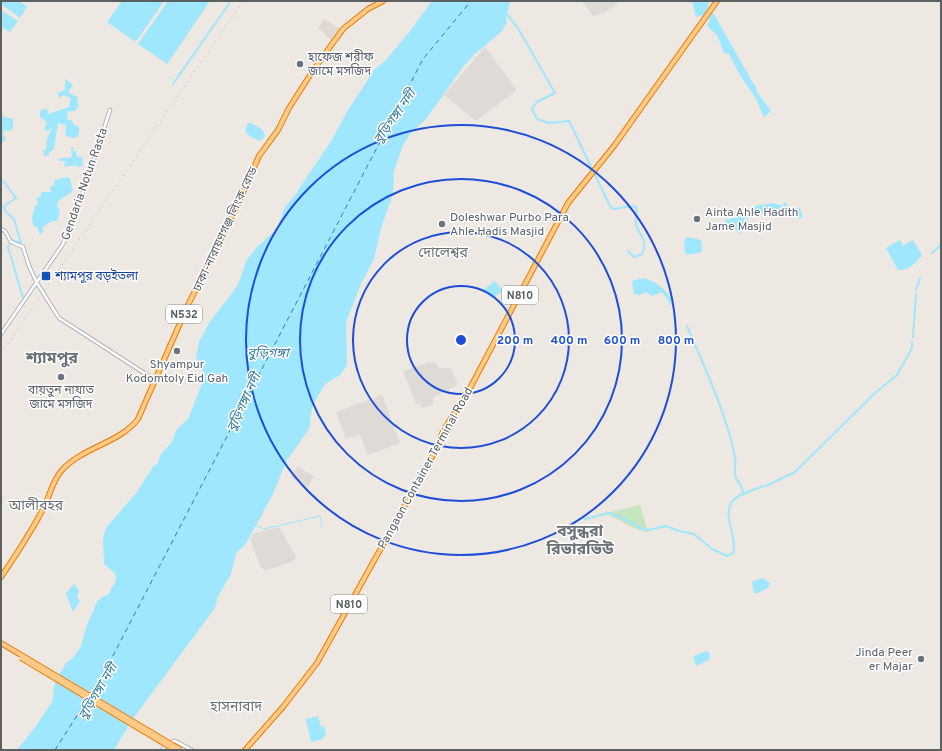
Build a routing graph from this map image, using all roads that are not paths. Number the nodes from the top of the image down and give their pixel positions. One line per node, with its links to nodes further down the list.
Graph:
1 (383, 1): 7 (highway, ঢাকা-নারায়ণগঞ্জ লিংক রোড / N532)
2 (717, 1): 14 (highway, Pangaon Container Terminal Road / N810)
3 (110, 110): 5 (main road, Gendaria Notun Rasta)
4 (1, 229): 5 (main road)
5 (36, 283): 6 (main road, Gendaria Notun Rasta); 7 (main road)
6 (1, 334)
7 (155, 380): 8 (highway, ঢাকা-নারায়ণগঞ্জ লিংক রোড / N532)
8 (1, 576)
9 (1, 644): 11 (highway, bridge); 12 (highway, bridge)
10 (162, 750): 13 (main road)
11 (175, 750)
12 (181, 750)
13 (192, 750)
14 (245, 750)

